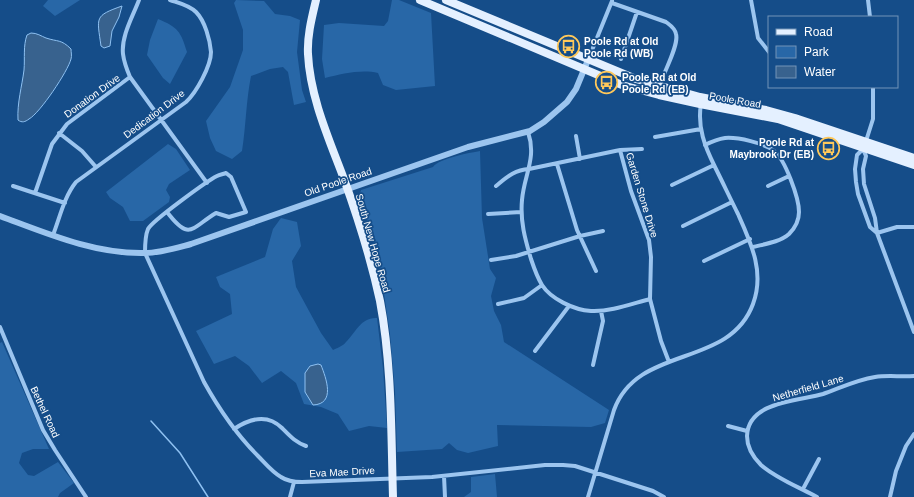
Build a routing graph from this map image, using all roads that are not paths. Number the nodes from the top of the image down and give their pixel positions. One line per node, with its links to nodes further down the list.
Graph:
1 (139, 0): 15 (street)
2 (170, 0): 19 (street, Dedication Drive)
3 (316, 0): 42 (main road, South New Hope Road)
4 (420, 0): 14 (main road, Poole Road)
5 (446, 0): 13 (main road, Poole Road)
6 (751, 0): 11 (street)
7 (868, 0): 10 (street)
8 (612, 1): 9 (street); 13 (street, Old Poole Road)
9 (637, 12): 12 (street); 16 (street)
10 (870, 16)
11 (768, 51)
12 (621, 59)
13 (588, 60): 14 (street, Old Poole Road); 18 (main road, Poole Road)
14 (584, 70): 18 (main road, Poole Road); 21 (street, Old Poole Road)
15 (130, 77): 19 (street); 22 (street, Donation Drive)
16 (663, 78)
17 (873, 88): 26 (street)
18 (701, 101): 20 (street); 26 (main road, Poole Road)
19 (161, 120): 34 (street, Dedication Drive); 37 (street)
20 (700, 130): 24 (street); 25 (street)
21 (528, 132): 35 (street); 42 (street, Old Poole Road)
22 (59, 134): 34 (street); 43 (street, Donation Drive)
23 (576, 136): 30 (street)
24 (655, 137)
25 (705, 145): 32 (street); 36 (street)
26 (864, 145): 29 (main road, Poole Road); 33 (main road, Poole Road); 53 (street); 53 (street)
27 (642, 149): 28 (street)
28 (620, 150): 30 (street); 64 (street, Garden Stone Drive)
29 (914, 158)
30 (580, 159): 31 (street)
31 (557, 164): 35 (street); 55 (street)
32 (714, 165): 38 (street); 44 (street)
33 (914, 165)
34 (96, 167): 45 (street, Dedication Drive)
35 (529, 170): 40 (street); 47 (street)
36 (789, 176): 41 (street); 57 (street)
37 (207, 183): 46 (street); 46 (street)
38 (672, 185)
39 (13, 186): 43 (street)
40 (496, 186)
41 (768, 186)
42 (348, 189): 59 (street, Old Poole Road); 82 (main road, South New Hope Road)
43 (35, 193): 45 (street)
44 (732, 202): 50 (street); 56 (street)
45 (65, 203): 54 (street, Dedication Drive)
46 (167, 212): 59 (street)
47 (521, 212): 48 (street); 58 (street)
48 (488, 214)
49 (0, 216): 54 (street, Old Poole Road)
50 (683, 226)
51 (914, 227): 53 (street)
52 (603, 231): 55 (street)
53 (877, 233): 69 (street)
54 (53, 235): 59 (street, Old Poole Road)
55 (580, 236): 58 (street); 62 (street)
56 (750, 239): 57 (street); 61 (street)
57 (753, 247): 71 (street)
58 (529, 252): 60 (street); 63 (street)
59 (145, 253): 75 (street, Eva Mae Drive)
60 (491, 260)
61 (704, 261)
62 (596, 271)
63 (542, 286): 65 (street); 66 (street)
64 (650, 299): 67 (street); 71 (street, Garden Stone Drive)
65 (498, 304)
66 (569, 306): 67 (street); 70 (street)
67 (601, 311): 72 (street)
68 (0, 327): 85 (street, Bethel Road)
69 (914, 330)
70 (535, 351)
71 (669, 362): 80 (street)
72 (593, 365)
73 (914, 376): 76 (street, Netherfield Lane)
74 (728, 426): 76 (street)
75 (234, 429): 78 (street); 83 (street, Eva Mae Drive)
76 (747, 431): 84 (street)
77 (914, 434): 92 (street)
78 (306, 446)
79 (819, 460): 84 (street)
80 (596, 472): 81 (street, Eva Mae Drive); 89 (street); 90 (street, Eva Mae Drive)
81 (444, 476): 82 (street, Eva Mae Drive); 88 (street)
82 (393, 478): 83 (street, Eva Mae Drive); 87 (main road, South New Hope Road)
83 (294, 482): 86 (street)
84 (803, 489): 91 (street)
85 (86, 497)
86 (290, 497)
87 (393, 497)
88 (445, 497)
89 (588, 497)
90 (664, 497)
91 (817, 497)
92 (890, 497)

